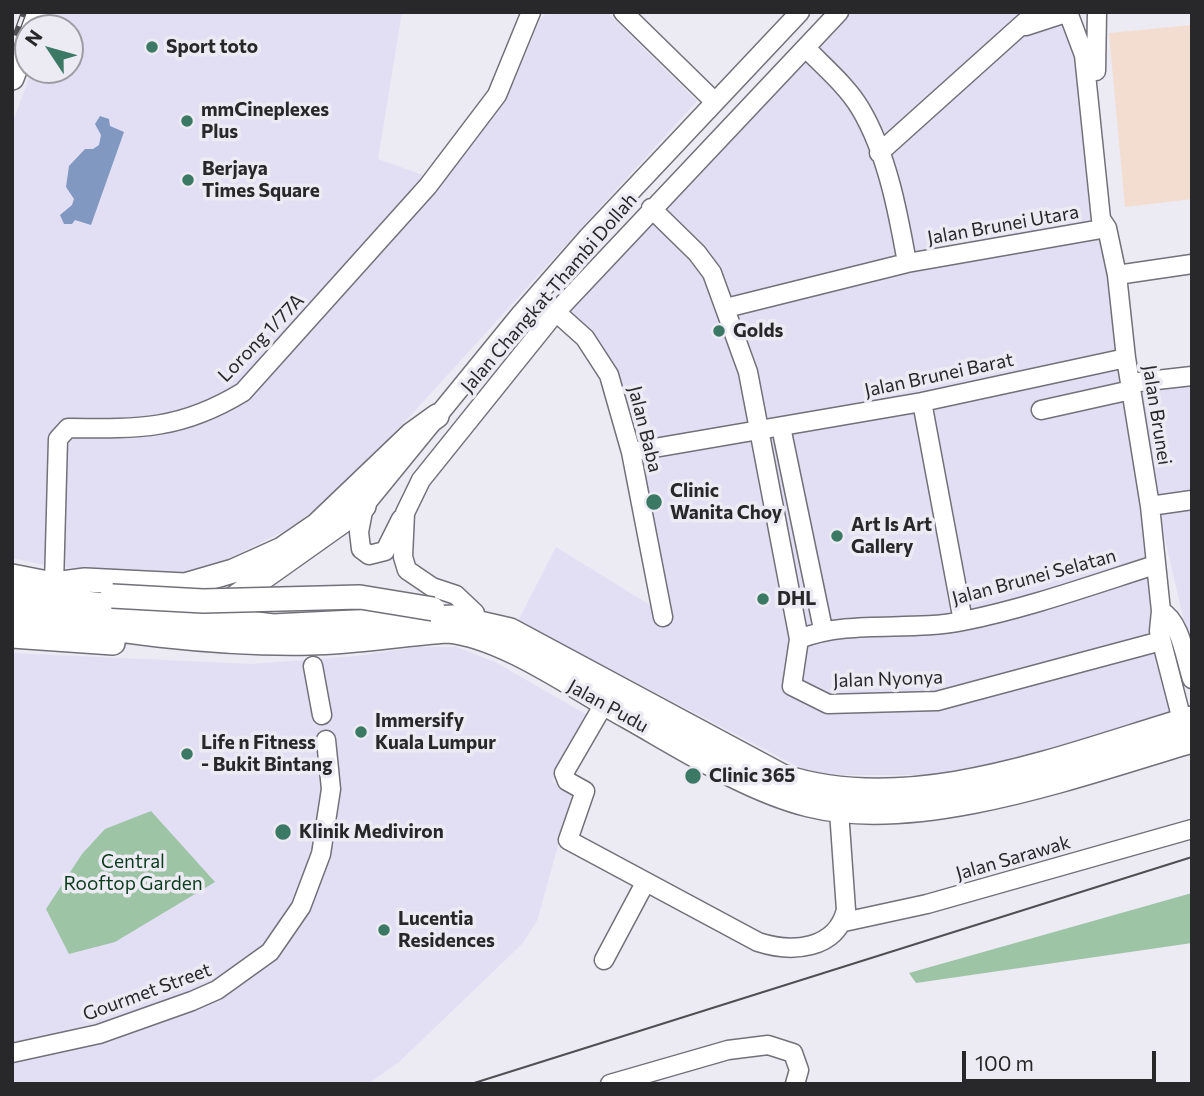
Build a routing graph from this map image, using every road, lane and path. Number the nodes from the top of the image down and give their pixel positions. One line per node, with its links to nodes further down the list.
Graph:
1 (518, 12): 14 (street)
2 (531, 12): 14 (street)
3 (623, 12): 13 (street)
4 (800, 12): 13 (street, Jalan Changkat Thambi Dollah)
5 (839, 12): 11 (street, Jalan Changkat Thambi Dollah)
6 (1036, 12): 10 (street)
7 (1091, 12): 9 (street)
8 (1097, 12): 12 (street, Jalan Brunei)
9 (1067, 13): 10 (street); 12 (street, Jalan Brunei)
10 (1022, 28): 15 (street)
11 (806, 48): 15 (street, Jalan Brunei Utara); 16 (street, Jalan Changkat Thambi Dollah)
12 (1089, 59): 17 (street, Jalan Brunei)
13 (715, 102): 28 (street, Jalan Changkat Thambi Dollah)
14 (482, 111): 38 (street, Lorong 1/77A)
15 (879, 153): 18 (street, Jalan Brunei Utara)
16 (651, 208): 21 (street, Jalan Nyonya); 22 (street, Jalan Changkat Thambi Dollah)
17 (1107, 228): 18 (street, Jalan Brunei Utara); 20 (street, Jalan Brunei)
18 (907, 263): 21 (street, Jalan Brunei Utara)
19 (1192, 264): 20 (street)
20 (1117, 275): 23 (street, Jalan Brunei)
21 (726, 308): 30 (street, Jalan Nyonya)
22 (556, 312): 31 (street, Jalan Baba); 32 (street, Jalan Changkat Thambi Dollah)
23 (1126, 358): 25 (street, Jalan Brunei); 26 (street, Jalan Brunei Barat)
24 (1192, 376): 25 (street)
25 (1130, 387): 27 (street); 35 (street, Jalan Brunei)
26 (922, 402): 29 (street, Jalan Brunei Barat); 45 (street)
27 (1041, 410)
28 (437, 416): 34 (street, Jalan Changkat Thambi Dollah); 38 (main road)
29 (781, 427): 30 (street, Jalan Brunei Barat); 47 (street)
30 (759, 429): 31 (street, Jalan Brunei Barat); 50 (street, Jalan Nyonya)
31 (631, 452): 44 (street, Jalan Baba)
32 (410, 499): 34 (street); 41 (street, Jalan Changkat Thambi Dollah)
33 (1192, 500): 35 (street)
34 (365, 506): 43 (main road)
35 (1150, 506): 36 (street, Jalan Brunei)
36 (1154, 565): 40 (street, Jalan Brunei); 45 (street, Jalan Brunei Selatan)
37 (12, 576): 38 (main road)
38 (54, 584): 41 (main road, bridge)
39 (12, 594): 43 (main road, Jalan Pudu)
40 (1161, 611): 46 (street); 51 (street, Jalan Brunei)
41 (475, 613): 48 (main road)
42 (12, 614): 52 (main road, Jalan Pudu)
43 (169, 615): 48 (main road, Jalan Pudu)
44 (663, 617)
45 (963, 621): 47 (street, Jalan Brunei Selatan)
46 (1184, 627): 53 (street)
47 (823, 629): 50 (street, Jalan Brunei Selatan)
48 (510, 630): 56 (main road, Jalan Pudu)
49 (12, 636): 52 (main road)
50 (799, 639): 51 (street, Jalan Nyonya)
51 (1161, 641): 56 (street, Jalan Brunei)
52 (312, 654): 54 (main road, Jalan Pudu); 55 (street)
53 (1192, 679)
54 (604, 704): 58 (main road, Jalan Pudu); 60 (street, Jalan Sarawak)
55 (322, 715)
56 (1189, 728): 58 (main road, Jalan Pudu)
57 (326, 740): 63 (street, Gourmet Street)
58 (839, 811): 61 (street)
59 (1192, 829): 61 (street, Jalan Sarawak)
60 (645, 883): 61 (street, Jalan Sarawak); 62 (street)
61 (844, 922)
62 (604, 960)
63 (12, 1053)
64 (610, 1084): 65 (street)
65 (795, 1084)

